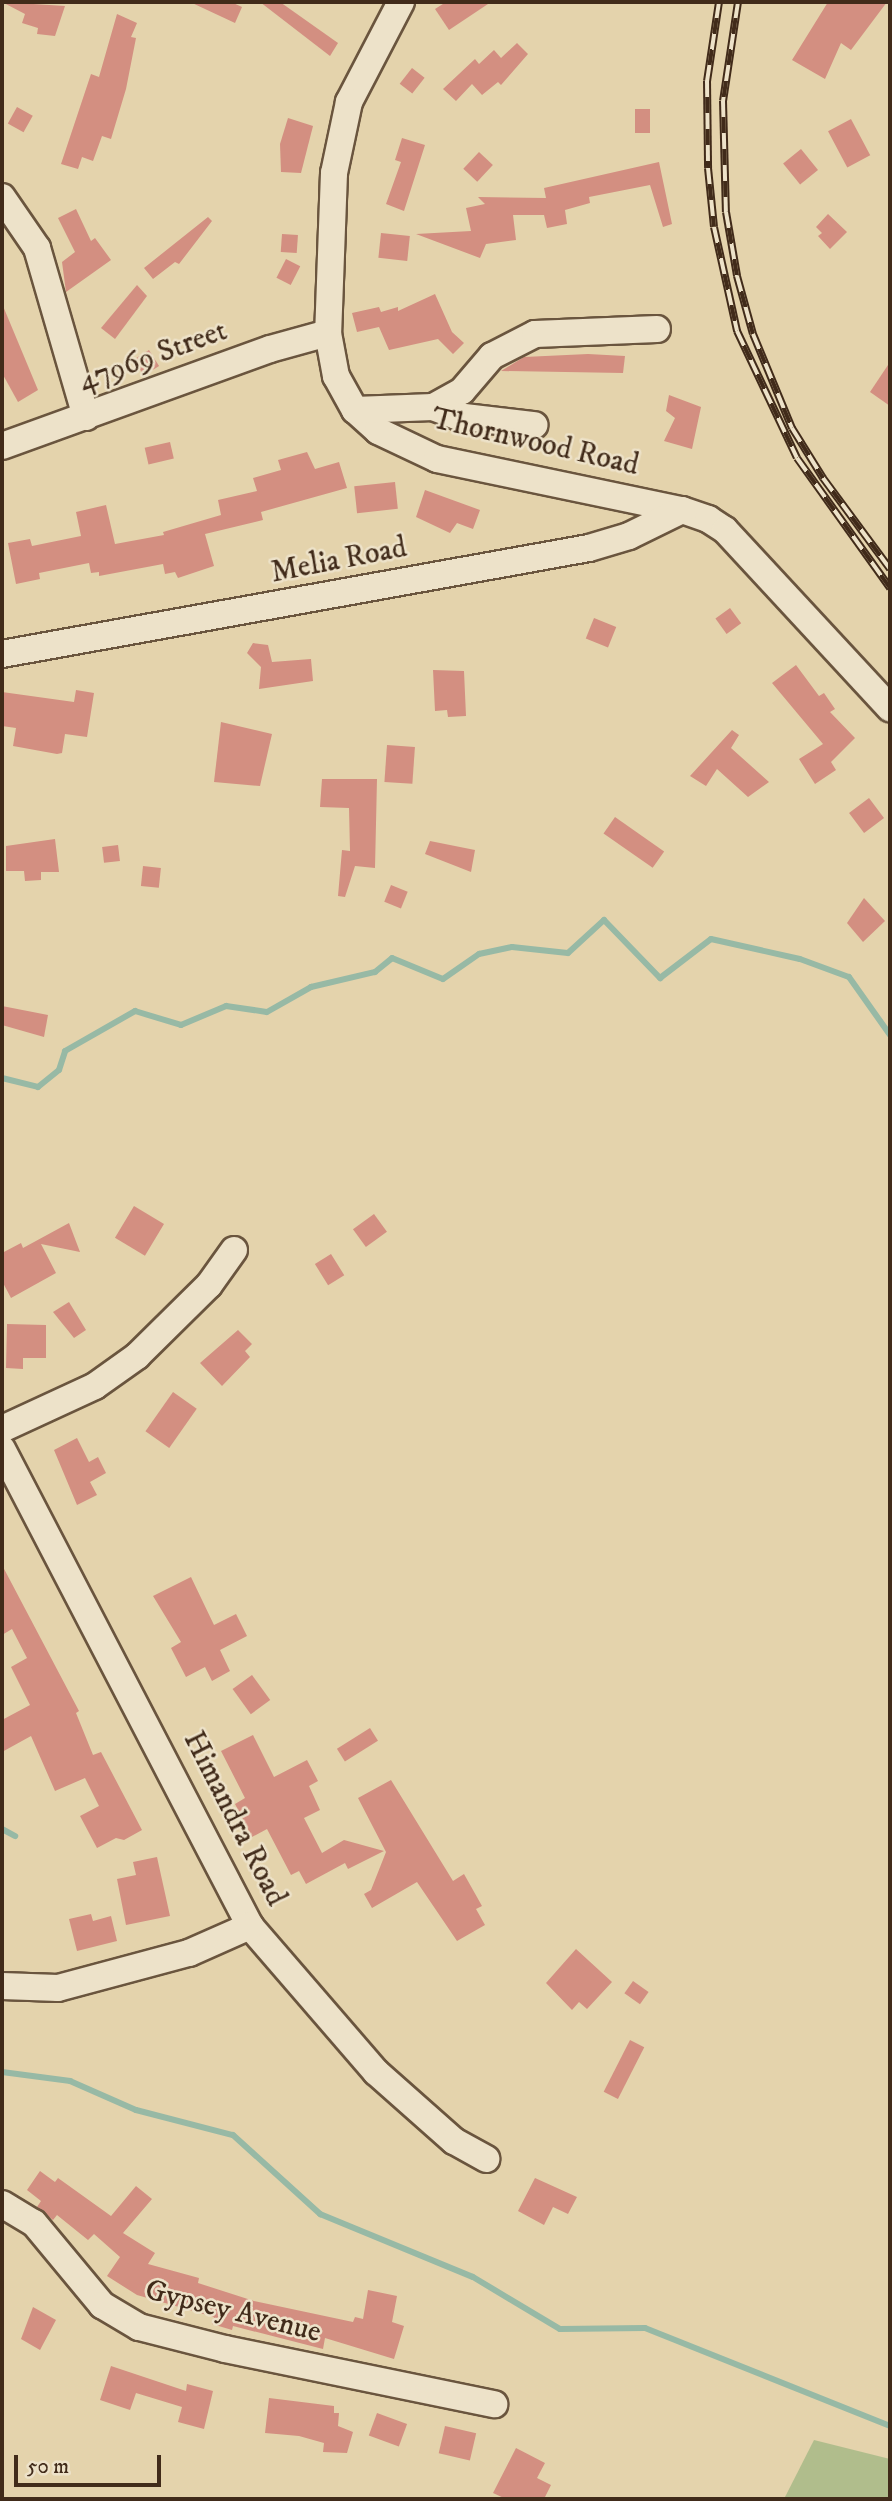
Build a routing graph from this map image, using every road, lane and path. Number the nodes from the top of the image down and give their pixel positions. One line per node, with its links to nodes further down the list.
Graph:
1 (401, 2): 4 (street, Thornwood Road)
2 (2, 197): 7 (street)
3 (657, 329): 5 (street)
4 (328, 333): 6 (street, Thornwood Road); 7 (street, 47969 Street)
5 (433, 407): 6 (street); 8 (street)
6 (355, 410): 10 (street, Thornwood Road)
7 (86, 417): 9 (street, 47969 Street)
8 (534, 425)
9 (2, 446)
10 (682, 510): 11 (street, Melia Road); 12 (street, Thornwood Road)
11 (2, 654)
12 (890, 708)
13 (234, 1250): 14 (street)
14 (2, 1429)
15 (2, 1448): 16 (street, Himandra Road)
16 (250, 1926): 17 (street); 18 (street, Himandra Road)
17 (2, 1986)
18 (486, 2159)
19 (2, 2204): 20 (street, Gypsey Avenue)
20 (494, 2404)

